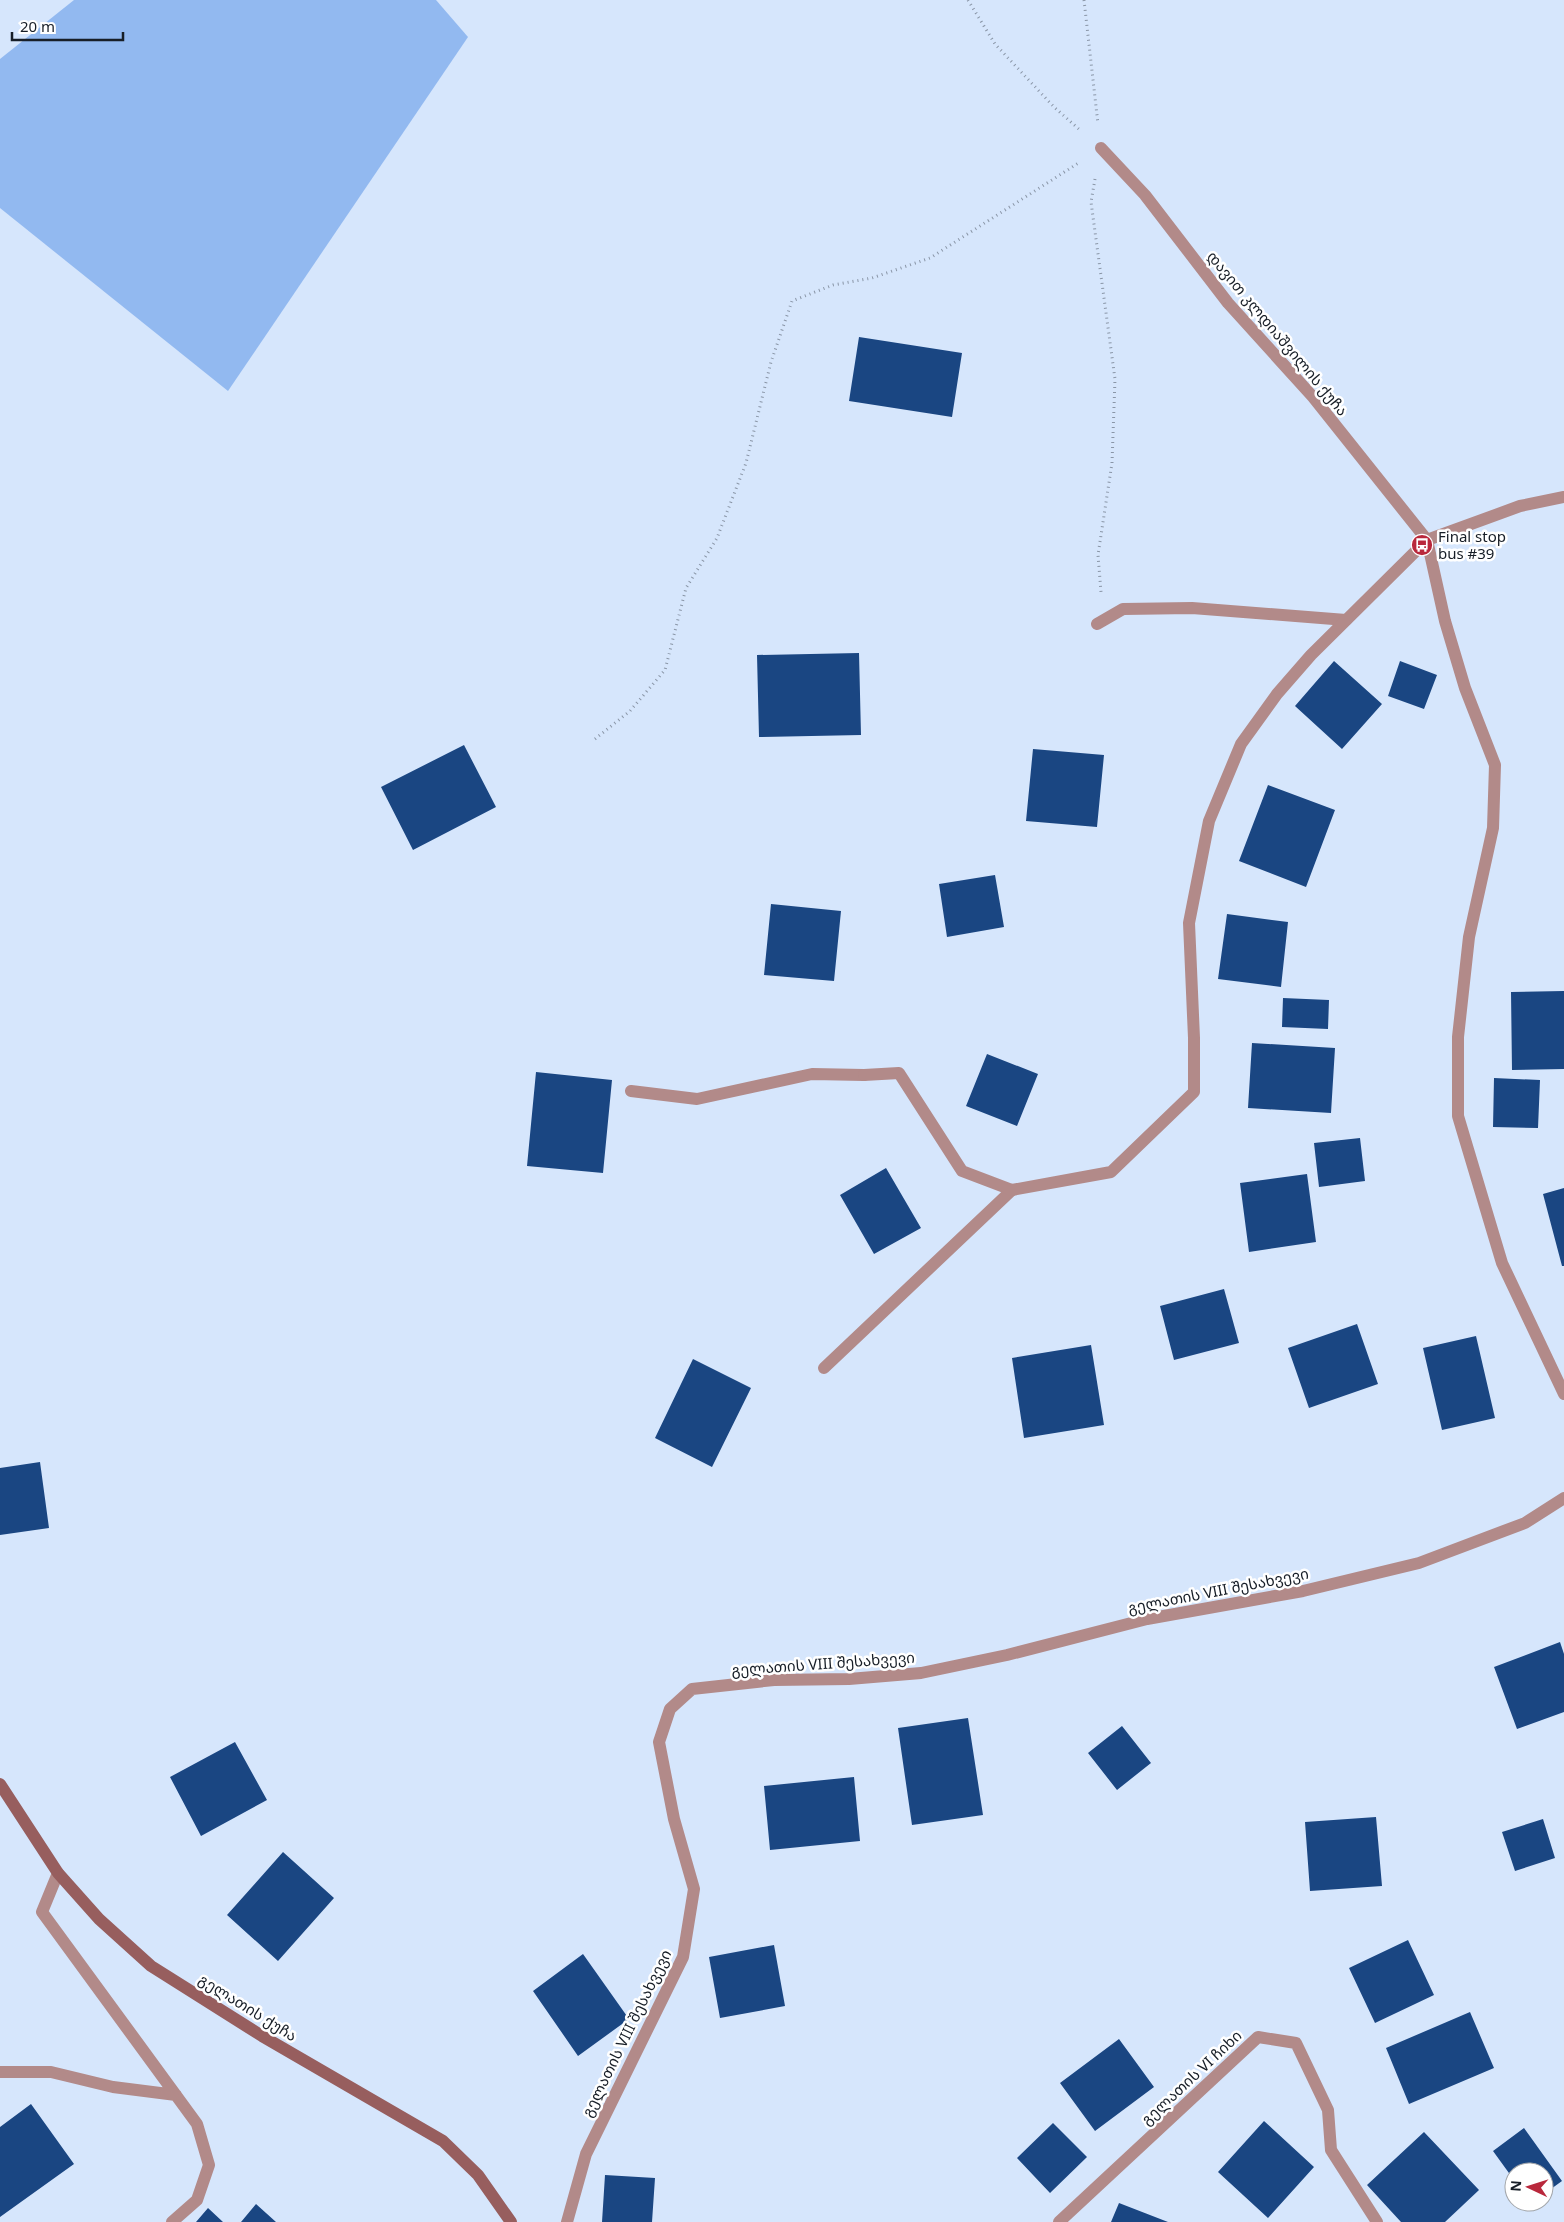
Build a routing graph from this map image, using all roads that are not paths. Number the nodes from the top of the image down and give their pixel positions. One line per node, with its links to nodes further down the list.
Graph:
1 (1101, 148): 3 (street, დავით კლდიაშვილის ქუჩა)
2 (1564, 497): 3 (street)
3 (1427, 540): 4 (street); 9 (street, დავით კლდიაშვილის ქუჩა)
4 (1346, 620): 5 (street); 7 (street)
5 (1098, 624)
6 (631, 1091): 7 (street)
7 (1012, 1190): 8 (street)
8 (824, 1368)
9 (1564, 1394)
10 (1564, 1498): 17 (street, გელათის VIII შესახვევი)
11 (0, 1784): 12 (main road, გელათის ქუჩა)
12 (58, 1873): 14 (street); 16 (main road, გელათის ქუჩა)
13 (0, 2072): 14 (street)
14 (176, 2096): 15 (street)
15 (172, 2222)
16 (511, 2222)
17 (567, 2222)
18 (1059, 2222): 19 (street, გელათის VI ჩიხი)
19 (1377, 2222)

